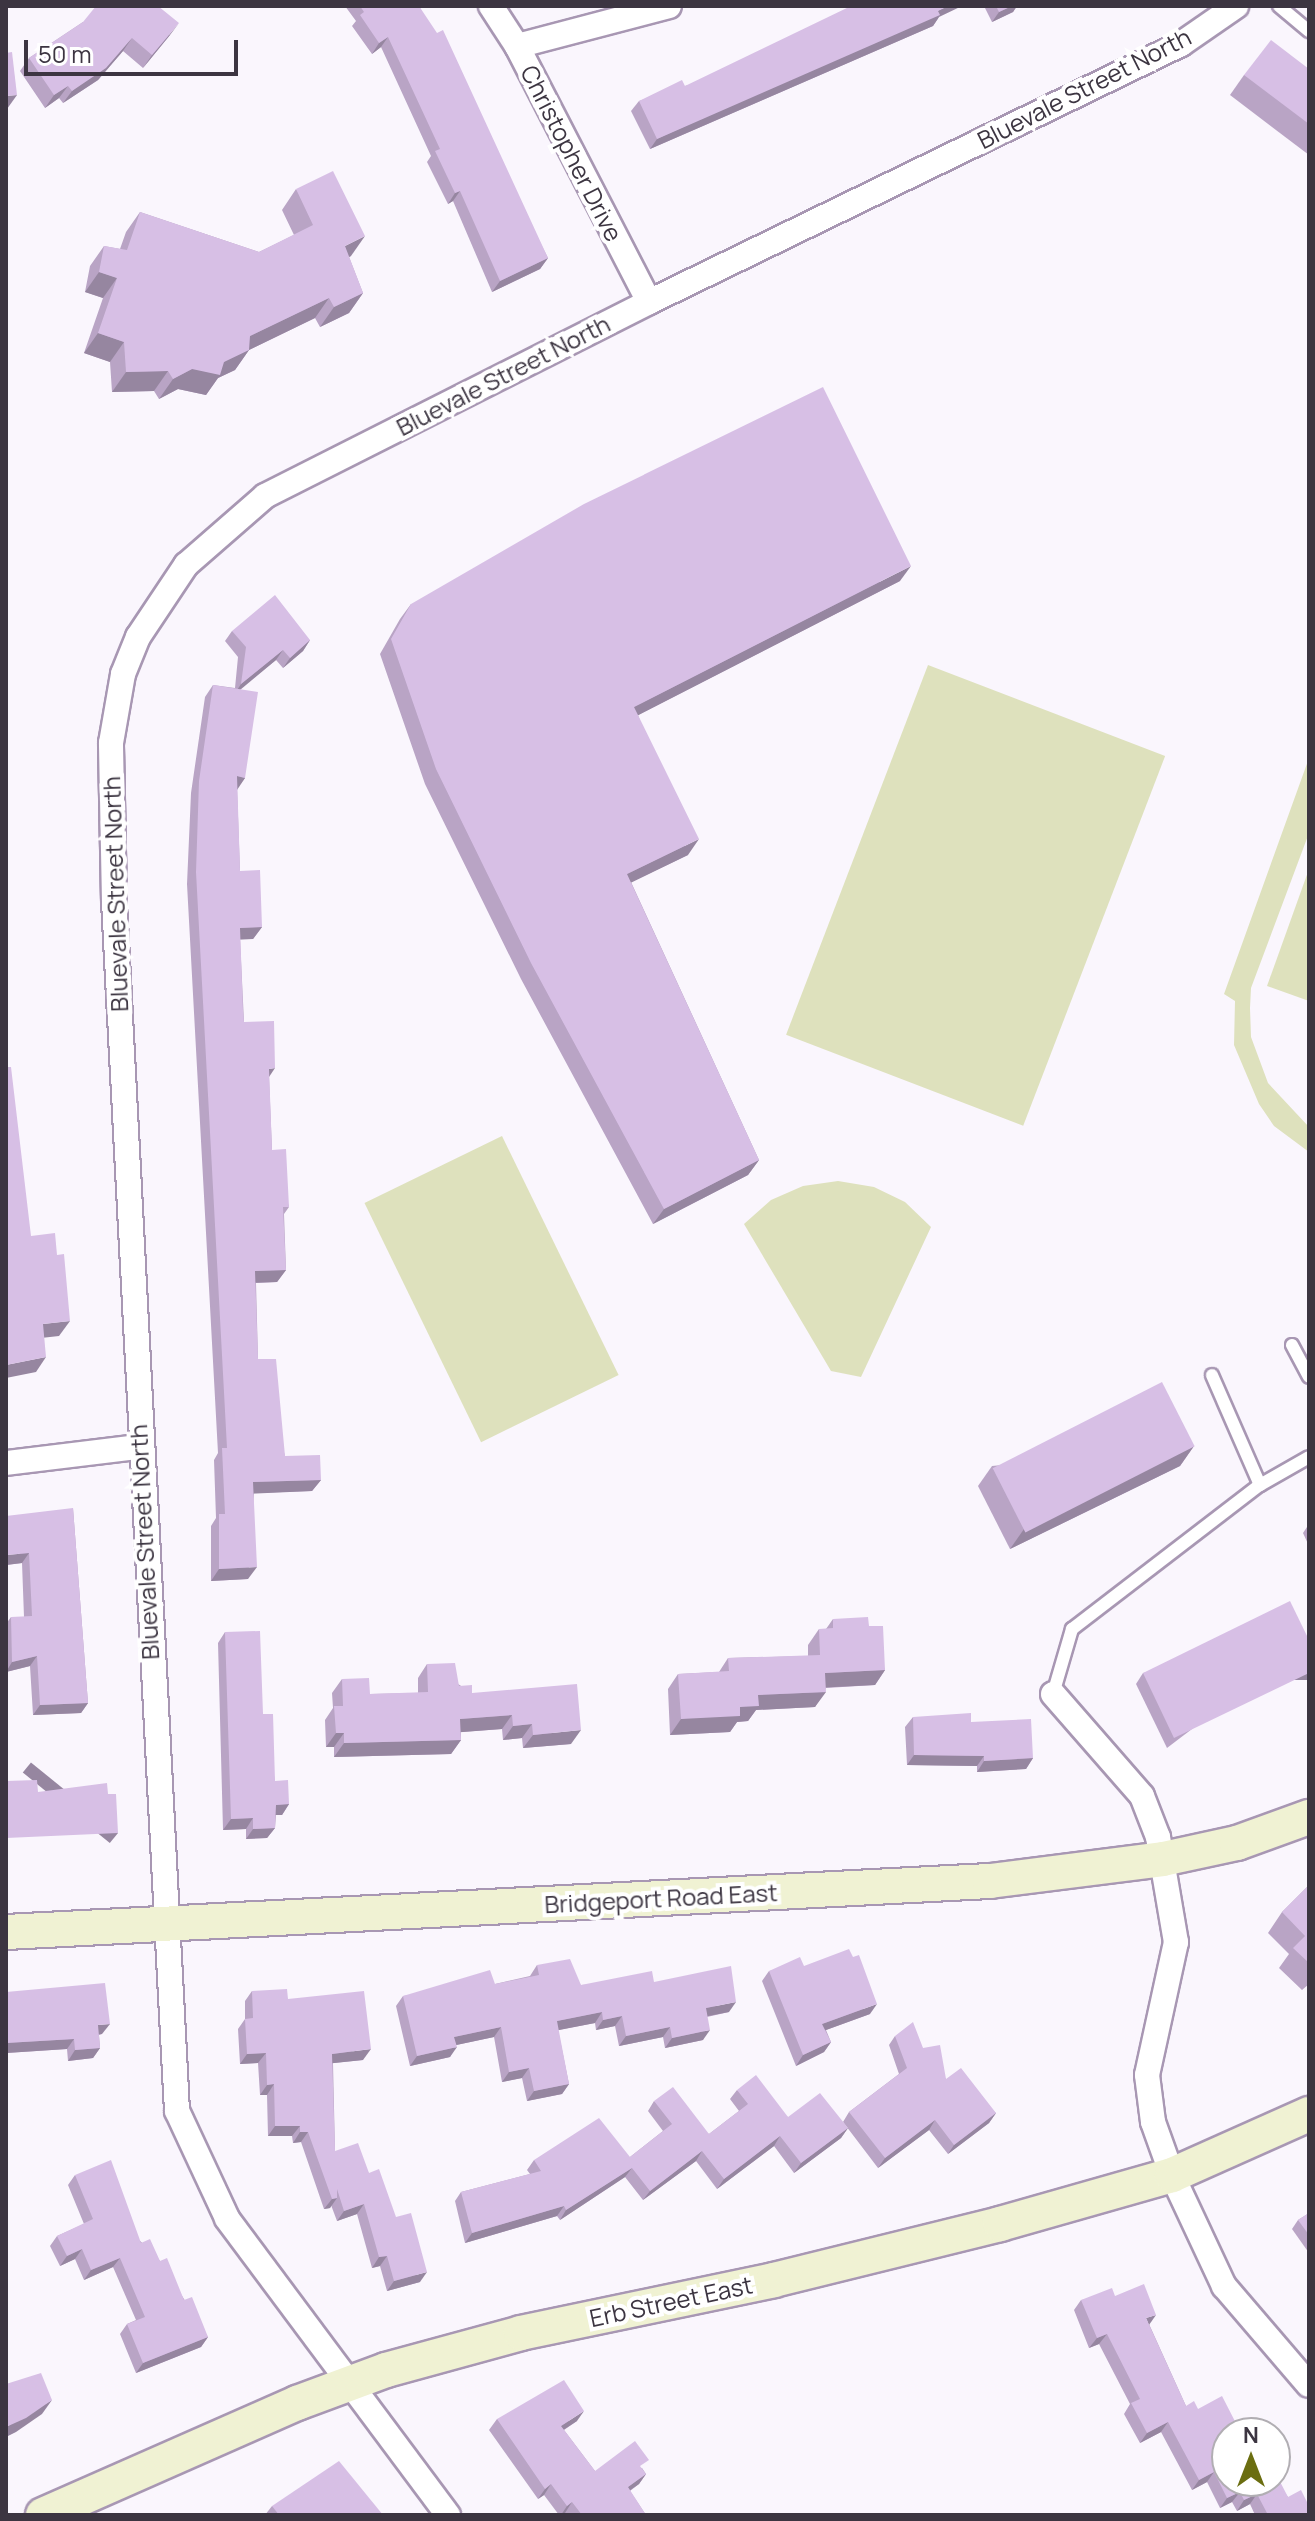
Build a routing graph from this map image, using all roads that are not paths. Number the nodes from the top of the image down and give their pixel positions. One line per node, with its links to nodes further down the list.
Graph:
1 (491, 6): 6 (street, Christopher Drive)
2 (669, 6): 6 (street)
3 (1236, 6): 7 (street, Bluevale Street North)
4 (1279, 6): 5 (lane)
5 (1309, 31)
6 (517, 46): 7 (street, Christopher Drive)
7 (649, 302): 11 (street, Bluevale Street North)
8 (1292, 1345): 10 (lane)
9 (1212, 1375): 14 (lane)
10 (1309, 1377)
11 (139, 1447): 13 (street); 18 (street, Bluevale Street North)
12 (1309, 1457): 14 (lane)
13 (6, 1463)
14 (1260, 1485): 15 (lane)
15 (1053, 1694): 17 (street)
16 (1309, 1817): 17 (main road, Bridgeport Road East)
17 (1163, 1859): 18 (main road, Bridgeport Road East); 21 (street)
18 (166, 1923): 19 (main road, Bridgeport Road East); 22 (street, Bluevale Street North)
19 (6, 1932)
20 (1309, 2114): 21 (main road, Erb Street East)
21 (1172, 2175): 22 (main road, Erb Street East); 23 (street)
22 (349, 2382): 24 (main road, Erb Street East); 25 (street, Bluevale Street North)
23 (1309, 2385)
24 (43, 2515)
25 (448, 2515)

